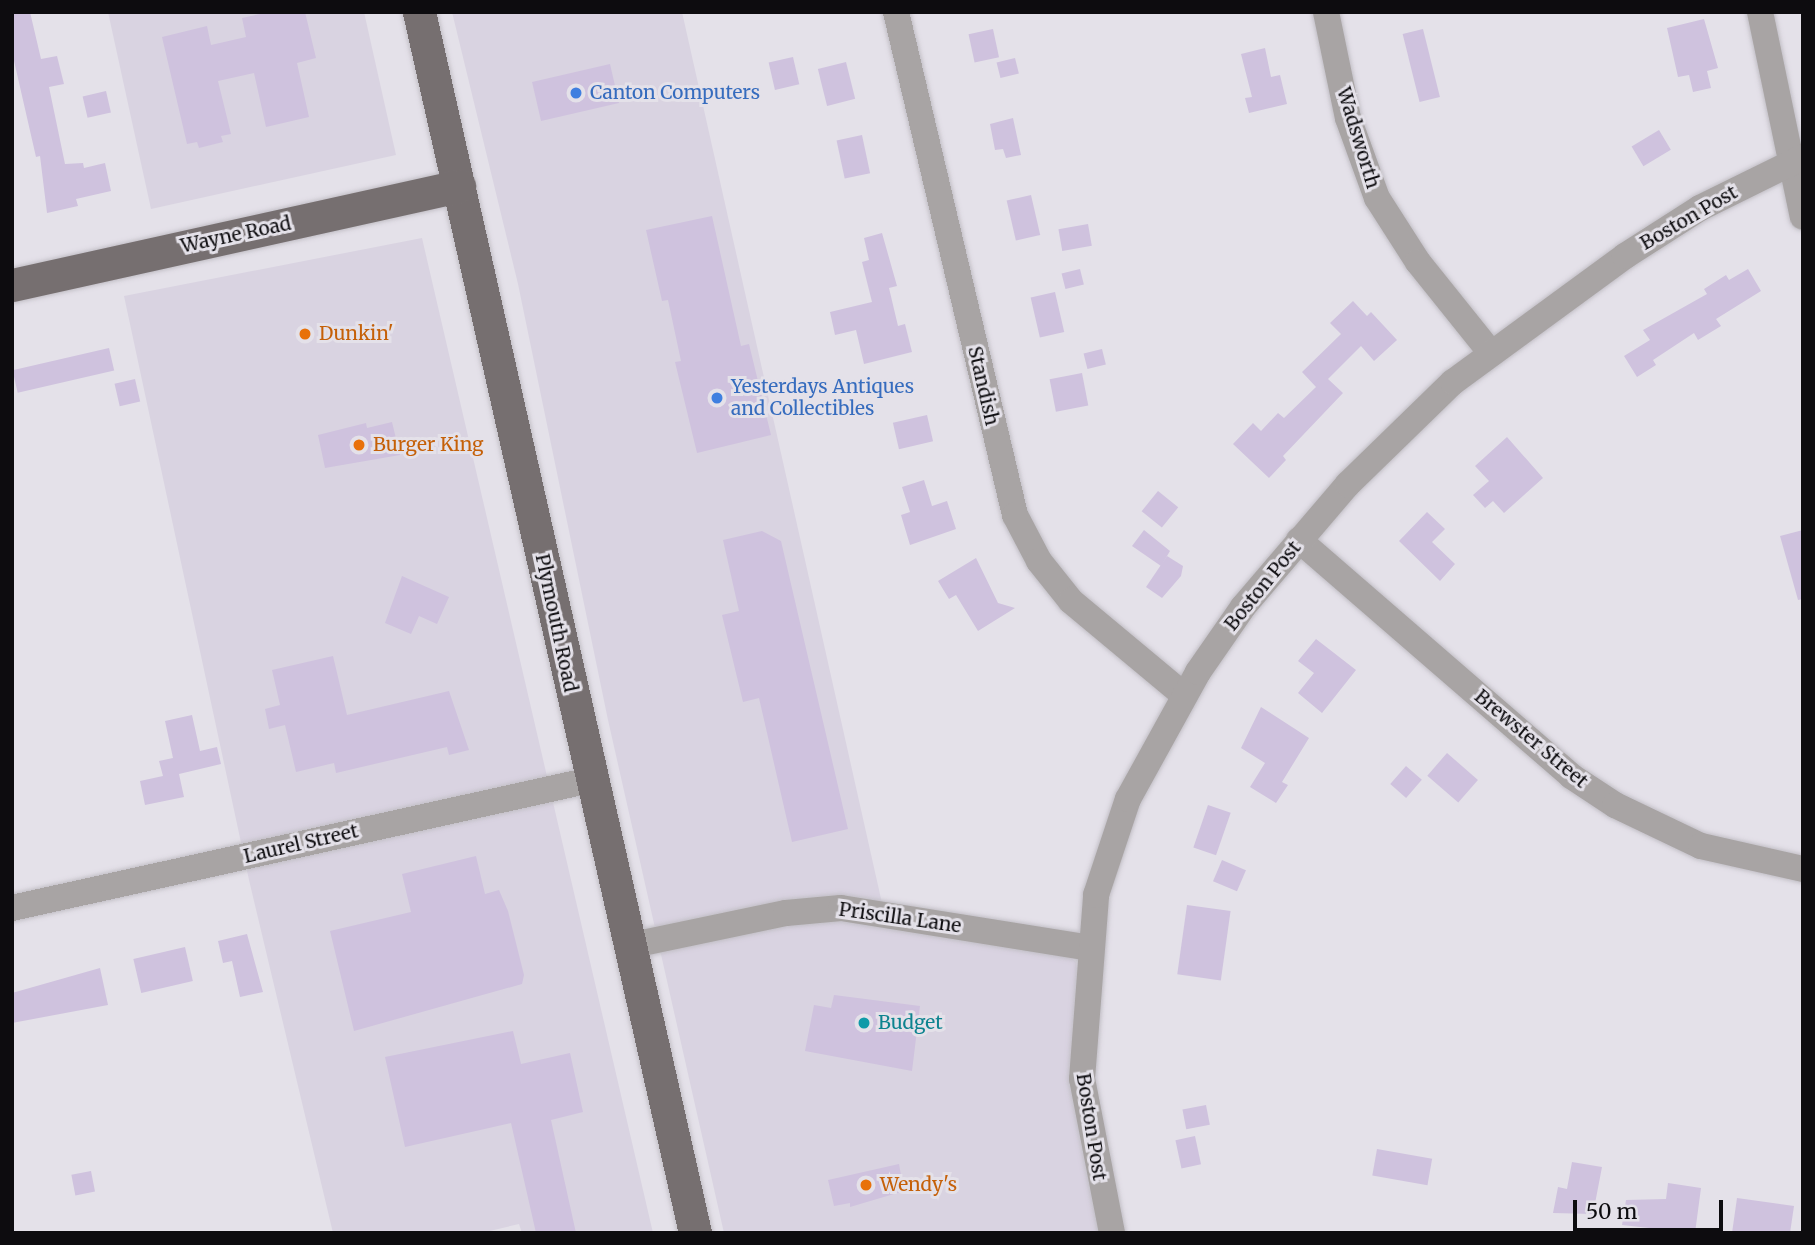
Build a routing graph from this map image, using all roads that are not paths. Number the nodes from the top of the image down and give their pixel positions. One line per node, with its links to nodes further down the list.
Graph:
1 (419, 12): 6 (main road, Plymouth Road)
2 (896, 12): 11 (street, Standish)
3 (1326, 12): 9 (street, Wadsworth)
4 (1760, 12): 5 (street)
5 (1797, 160): 7 (street); 9 (street, Boston Post)
6 (459, 186): 8 (main road, Wayne Road); 12 (main road, Plymouth Road)
7 (1803, 217)
8 (14, 279)
9 (1491, 353): 10 (street, Boston Post)
10 (1299, 540): 11 (street, Boston Post); 13 (street, Brewster Street)
11 (1184, 695): 16 (street, Boston Post)
12 (591, 780): 14 (street, Laurel Street); 15 (main road, Plymouth Road)
13 (1803, 869)
14 (12, 908)
15 (628, 946): 16 (street, Priscilla Lane); 17 (main road, Plymouth Road)
16 (1090, 948): 18 (street, Boston Post)
17 (695, 1233)
18 (1112, 1233)

